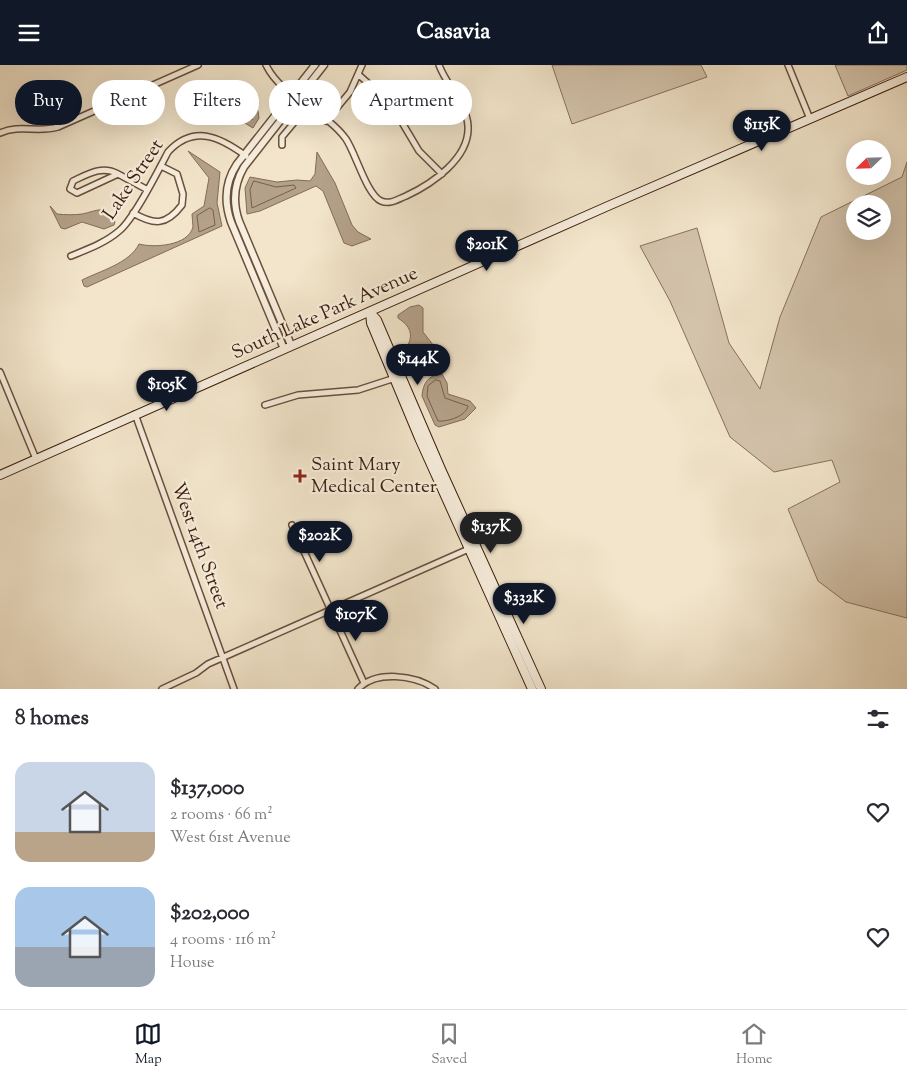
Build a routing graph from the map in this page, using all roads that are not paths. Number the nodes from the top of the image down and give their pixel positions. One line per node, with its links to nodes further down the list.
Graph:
1 (198, 65): 19 (street)
2 (266, 65): 10 (street)
3 (315, 65): 11 (street)
4 (324, 65): 12 (street)
5 (362, 65): 8 (street)
6 (439, 65): 25 (street)
7 (788, 65): 14 (street)
8 (359, 75): 13 (street); 25 (street)
9 (907, 77): 14 (main road, South Lake Park Avenue)
10 (276, 80)
11 (303, 80)
12 (313, 80)
13 (341, 103)
14 (810, 119): 31 (main road, South Lake Park Avenue)
15 (269, 123): 21 (street)
16 (278, 125): 22 (street)
17 (292, 125): 20 (street)
18 (330, 125): 25 (street)
19 (0, 133)
20 (282, 145)
21 (243, 155): 22 (street, Lake Street); 23 (street, Lake Street); 30 (street)
22 (250, 160): 29 (street)
23 (161, 166): 26 (street, Lake Street); 27 (street)
24 (118, 174): 24 (street); 26 (street)
25 (442, 174)
26 (146, 189): 27 (street, Lake Street)
27 (133, 213): 28 (street, Lake Street)
28 (71, 256)
29 (264, 281): 30 (street); 32 (street)
30 (257, 285): 32 (street)
31 (370, 312): 32 (main road, South Lake Park Avenue); 34 (main road)
32 (288, 347): 36 (main road, South Lake Park Avenue)
33 (0, 372): 37 (street)
34 (398, 377): 35 (street); 40 (main road)
35 (265, 405)
36 (135, 414): 37 (main road, South Lake Park Avenue); 42 (street, West 14th Street)
37 (36, 459): 38 (main road, South Lake Park Avenue)
38 (0, 475)
39 (292, 525): 41 (street)
40 (472, 548): 41 (street); 44 (main road)
41 (330, 609): 42 (street); 43 (street)
42 (223, 657): 45 (street); 46 (street, West 14th Street)
43 (364, 683): 47 (street); 48 (street)
44 (534, 688)
45 (162, 689)
46 (234, 689)
47 (358, 689)
48 (435, 689)

